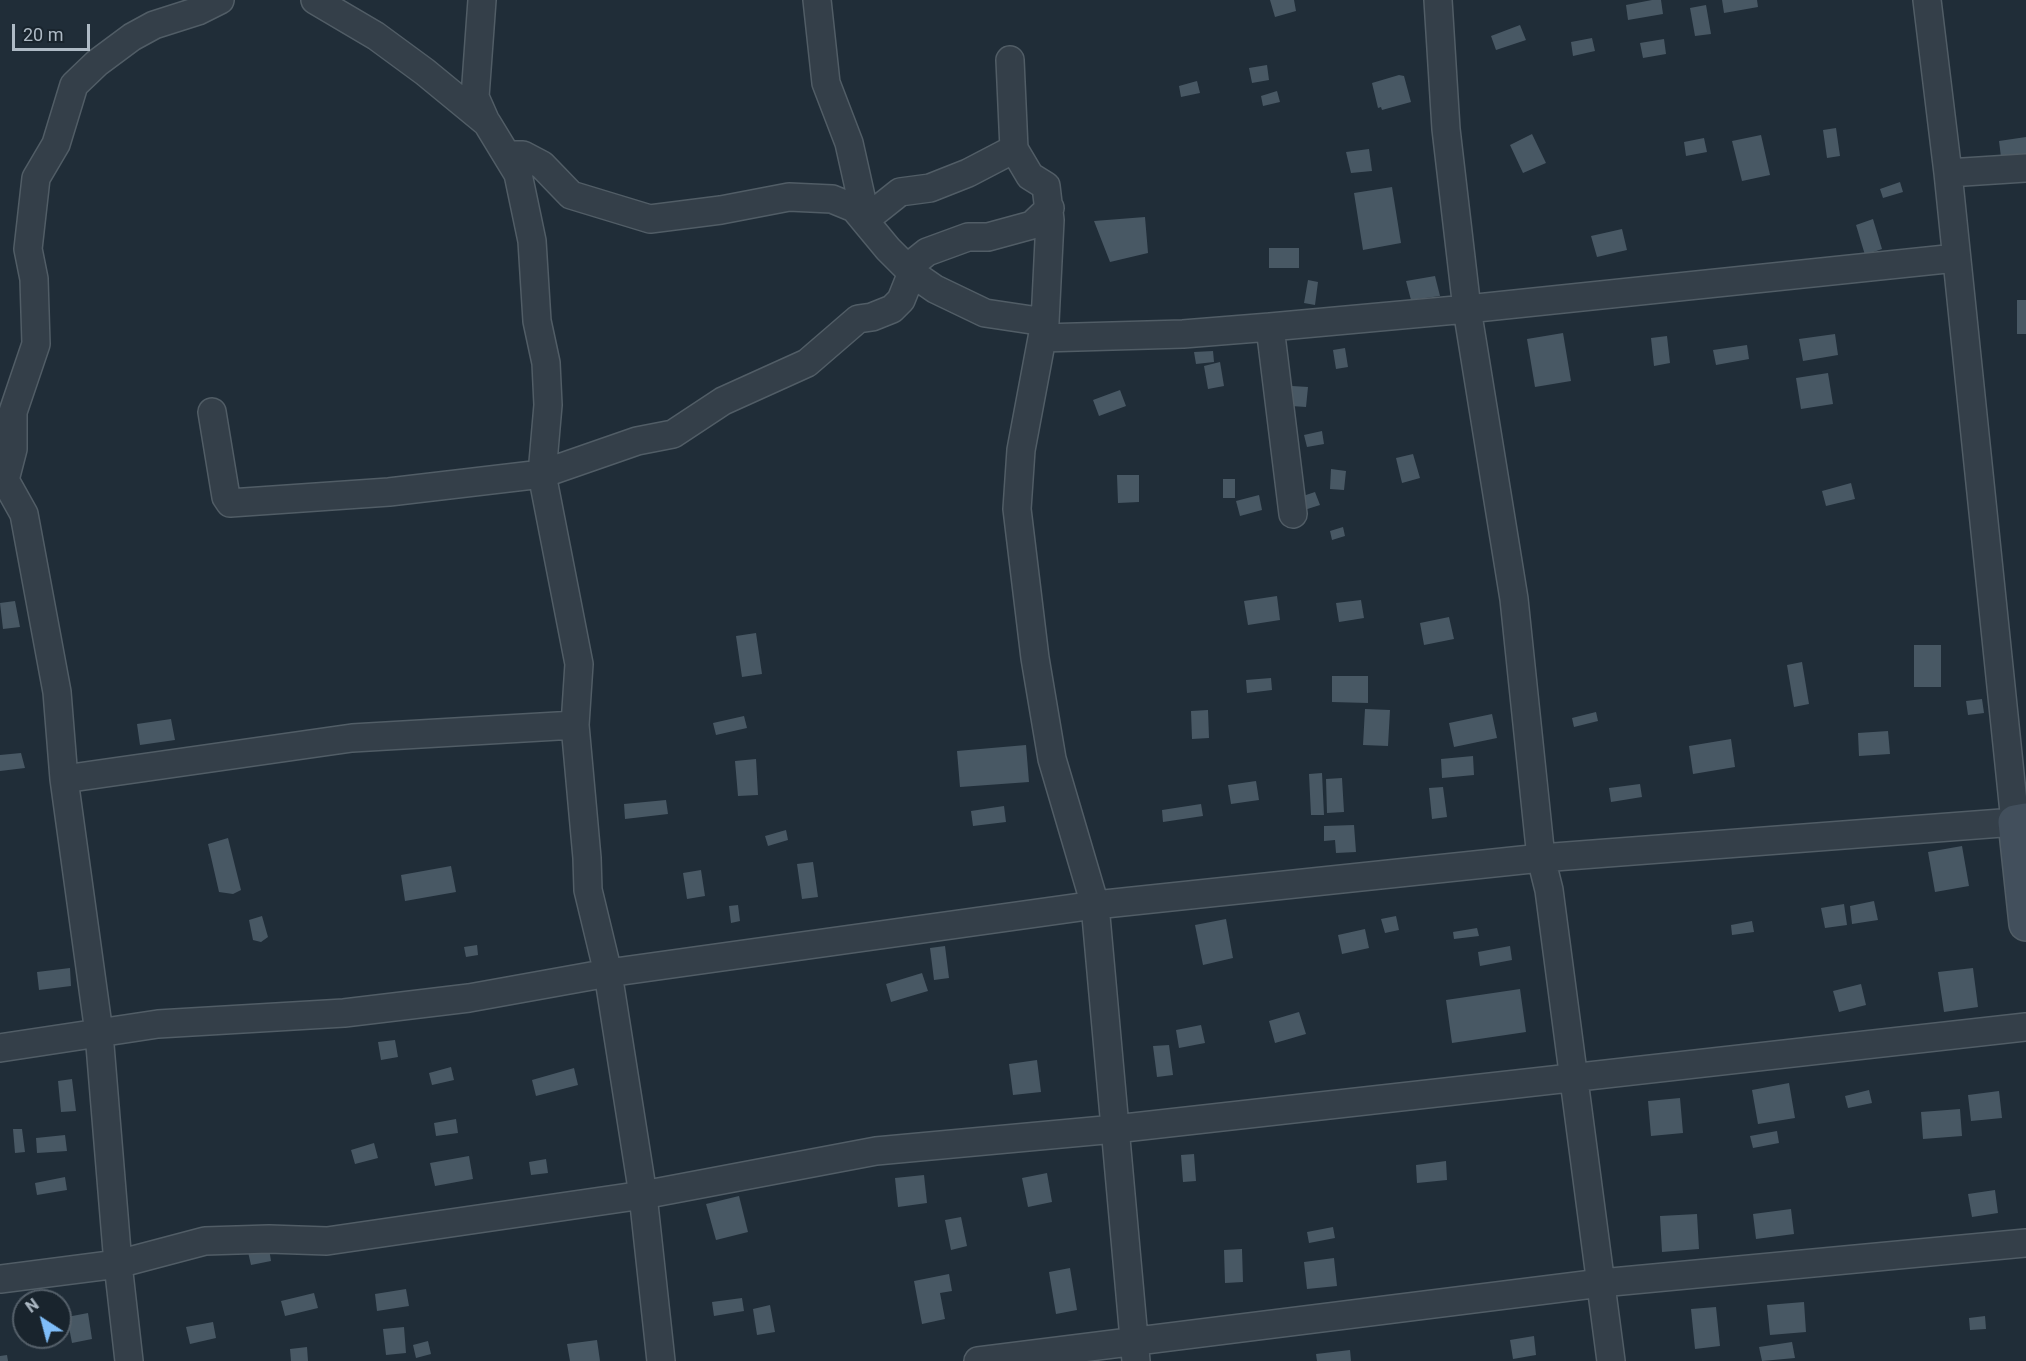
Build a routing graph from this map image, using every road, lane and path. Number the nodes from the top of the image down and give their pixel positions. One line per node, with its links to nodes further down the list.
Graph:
1 (220, 0): 22 (street)
2 (315, 0): 8 (street)
3 (482, 0): 8 (street)
4 (817, 0): 13 (street)
5 (1438, 0): 17 (street)
6 (1927, 0): 12 (street)
7 (1010, 60): 9 (street)
8 (487, 123): 10 (street)
9 (1014, 149): 13 (street); 14 (street)
10 (508, 155): 13 (street); 21 (street)
11 (2026, 168): 12 (street)
12 (1948, 173): 15 (street)
13 (866, 219): 16 (street)
14 (1044, 220): 16 (street); 19 (street)
15 (1956, 258): 17 (street); 26 (street)
16 (912, 273): 19 (street); 21 (street)
17 (1467, 309): 18 (street); 27 (street)
18 (1270, 327): 19 (street); 23 (street)
19 (1043, 330): 28 (street)
20 (212, 412): 21 (street)
21 (542, 474): 24 (street)
22 (2, 479): 25 (street)
23 (1293, 514)
24 (575, 725): 25 (street); 30 (street)
25 (64, 779): 32 (street)
26 (2020, 821): 27 (street); 29 (street)
27 (1541, 858): 28 (street); 34 (street)
28 (1095, 904): 30 (street); 35 (street)
29 (2026, 924)
30 (608, 973): 32 (street); 36 (street)
31 (2026, 1027): 34 (street)
32 (99, 1034): 33 (street); 38 (street)
33 (0, 1048)
34 (1574, 1078): 35 (street); 40 (street)
35 (1115, 1129): 36 (street); 41 (street)
36 (643, 1195): 38 (street); 43 (street)
37 (2026, 1243): 40 (street)
38 (118, 1264): 39 (street); 42 (street)
39 (0, 1279)
40 (1600, 1283): 41 (street); 45 (street)
41 (1135, 1352): 44 (street)
42 (129, 1361)
43 (661, 1361)
44 (978, 1361)
45 (1611, 1361)

